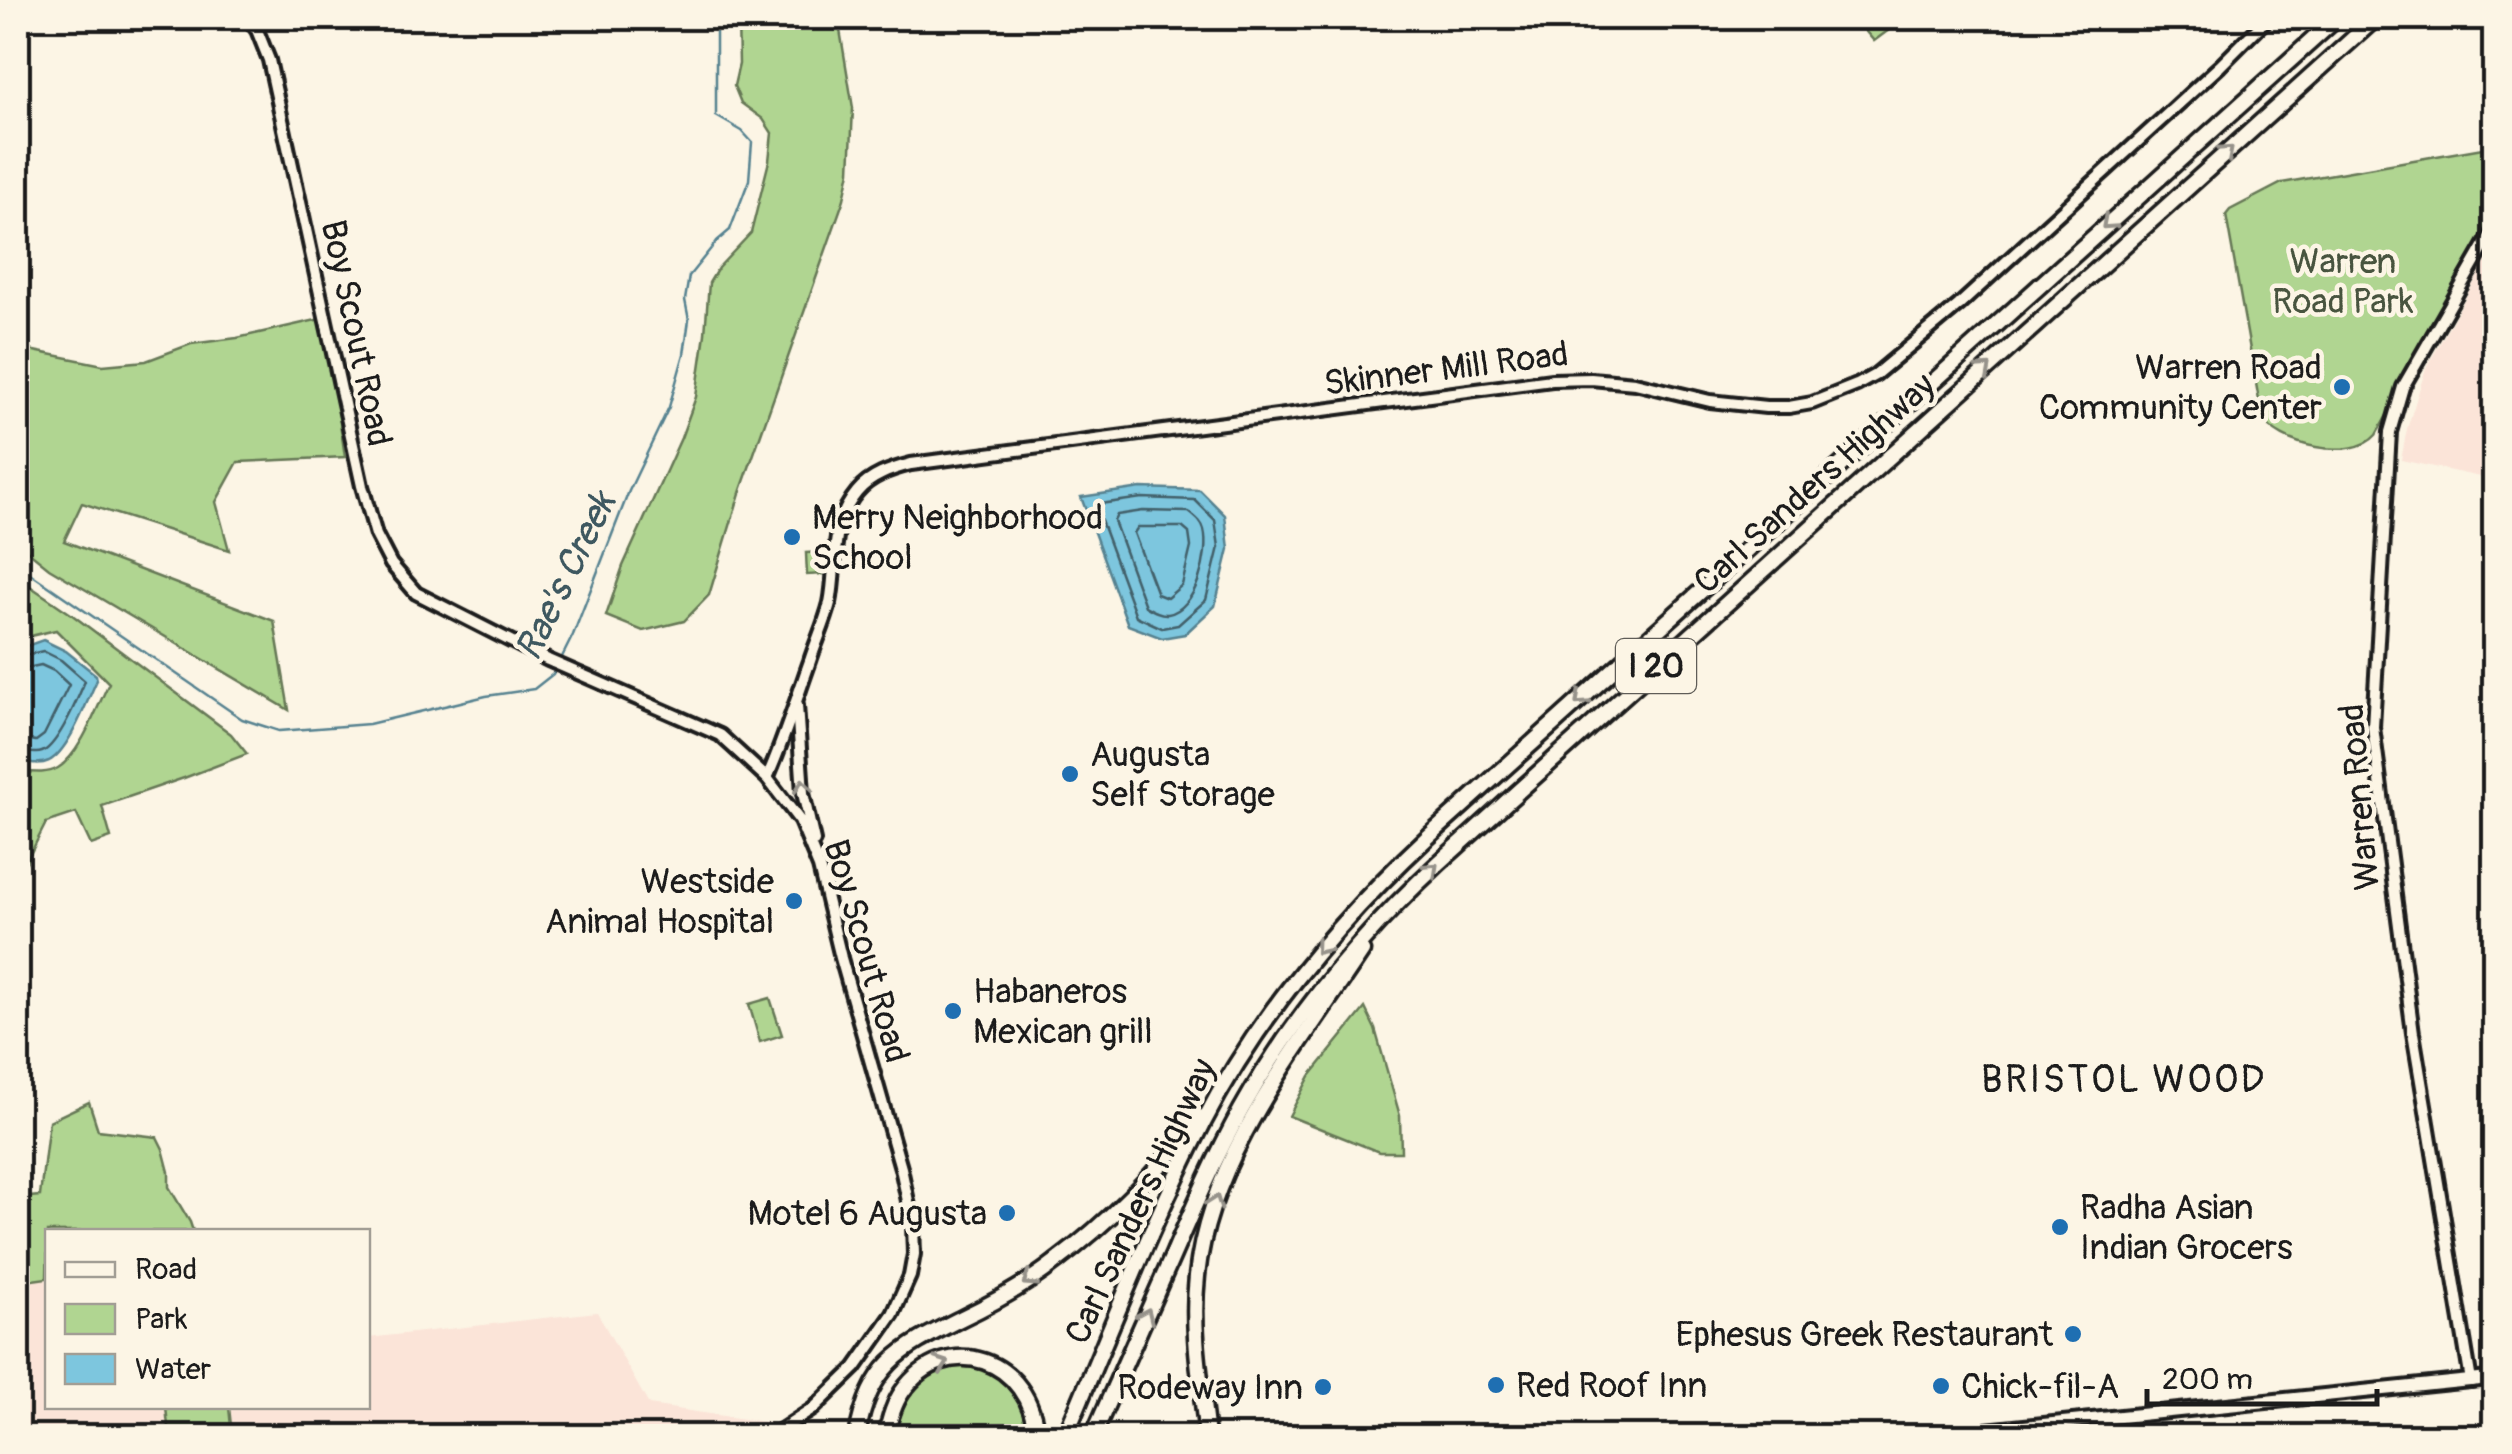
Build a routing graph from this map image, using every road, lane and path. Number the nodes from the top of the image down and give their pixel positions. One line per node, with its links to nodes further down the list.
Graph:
1 (248, 18): 7 (street, Boy Scout Road)
2 (2268, 18): 6 (street, Skinner Mill Road)
3 (2336, 18): 10 (highway, Carl Sanders Highway / I 20, one-way to 10)
4 (2376, 18): 9 (highway, Carl Sanders Highway / I 20, one-way to 4)
5 (2494, 230): 12 (street, Warren Road)
6 (796, 704): 7 (street, Skinner Mill Road); 8 (street, one-way to 6)
7 (768, 778): 8 (street, Boy Scout Road)
8 (818, 867): 13 (street, Boy Scout Road)
9 (1389, 910): 18 (highway, Carl Sanders Highway / I 20, one-way to 9); 19 (highway, one-way to 9)
10 (1240, 1059): 14 (highway, one-way to 14); 17 (highway, Carl Sanders Highway / I 20)
11 (2494, 1378): 12 (main road)
12 (2470, 1381): 20 (main road)
13 (772, 1436)
14 (857, 1436)
15 (886, 1436): 16 (highway, one-way to 16)
16 (1036, 1436)
17 (1065, 1436)
18 (1094, 1436)
19 (1207, 1436)
20 (1932, 1436)

